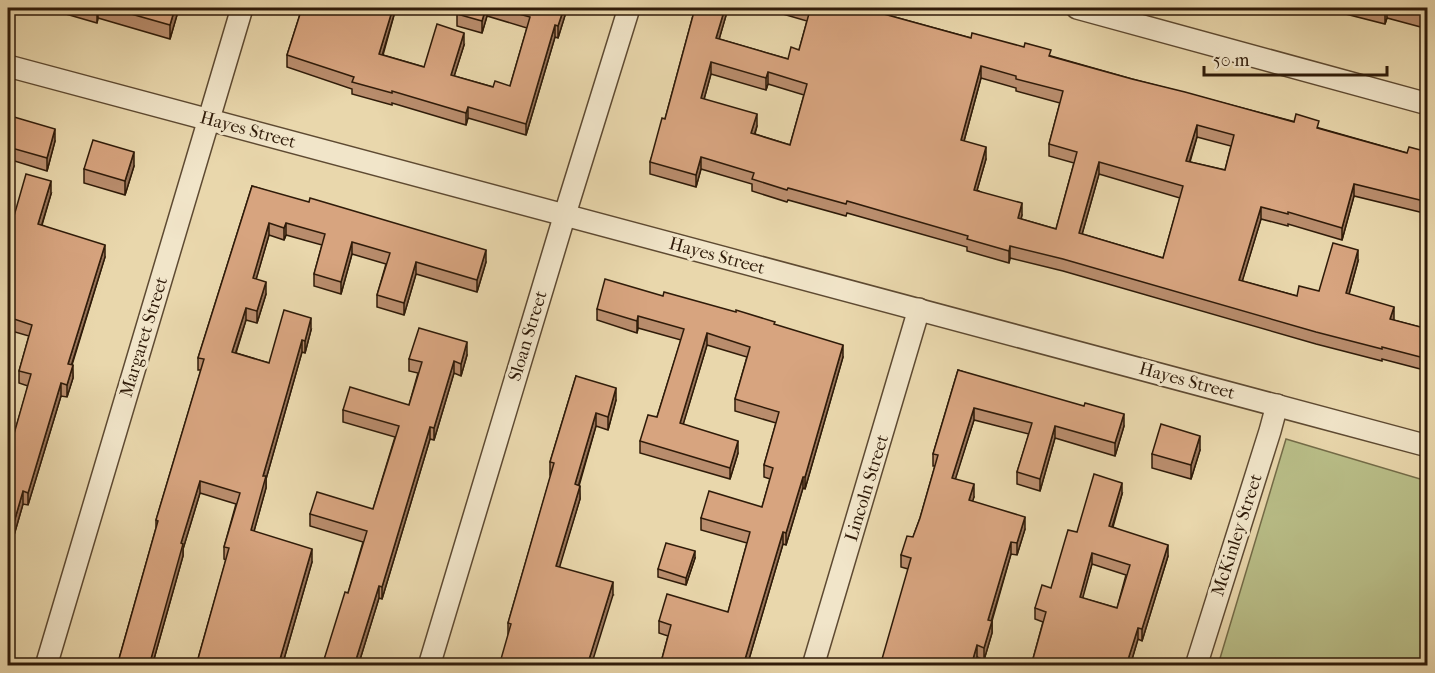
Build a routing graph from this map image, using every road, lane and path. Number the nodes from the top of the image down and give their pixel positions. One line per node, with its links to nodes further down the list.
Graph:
1 (242, 8): 6 (street, Margaret Street)
2 (629, 8): 7 (street, Sloan Street)
3 (1077, 8): 5 (street)
4 (8, 66): 6 (street, Hayes Street)
5 (1428, 104)
6 (209, 120): 7 (street, Hayes Street); 11 (street, Margaret Street)
7 (564, 214): 8 (street, Hayes Street); 12 (street, Sloan Street)
8 (919, 309): 9 (street, Hayes Street); 13 (street, Lincoln Street)
9 (1277, 405): 10 (street, Hayes Street); 14 (street, McKinley Street)
10 (1428, 446)
11 (45, 666)
12 (429, 666)
13 (813, 666)
14 (1196, 666)

